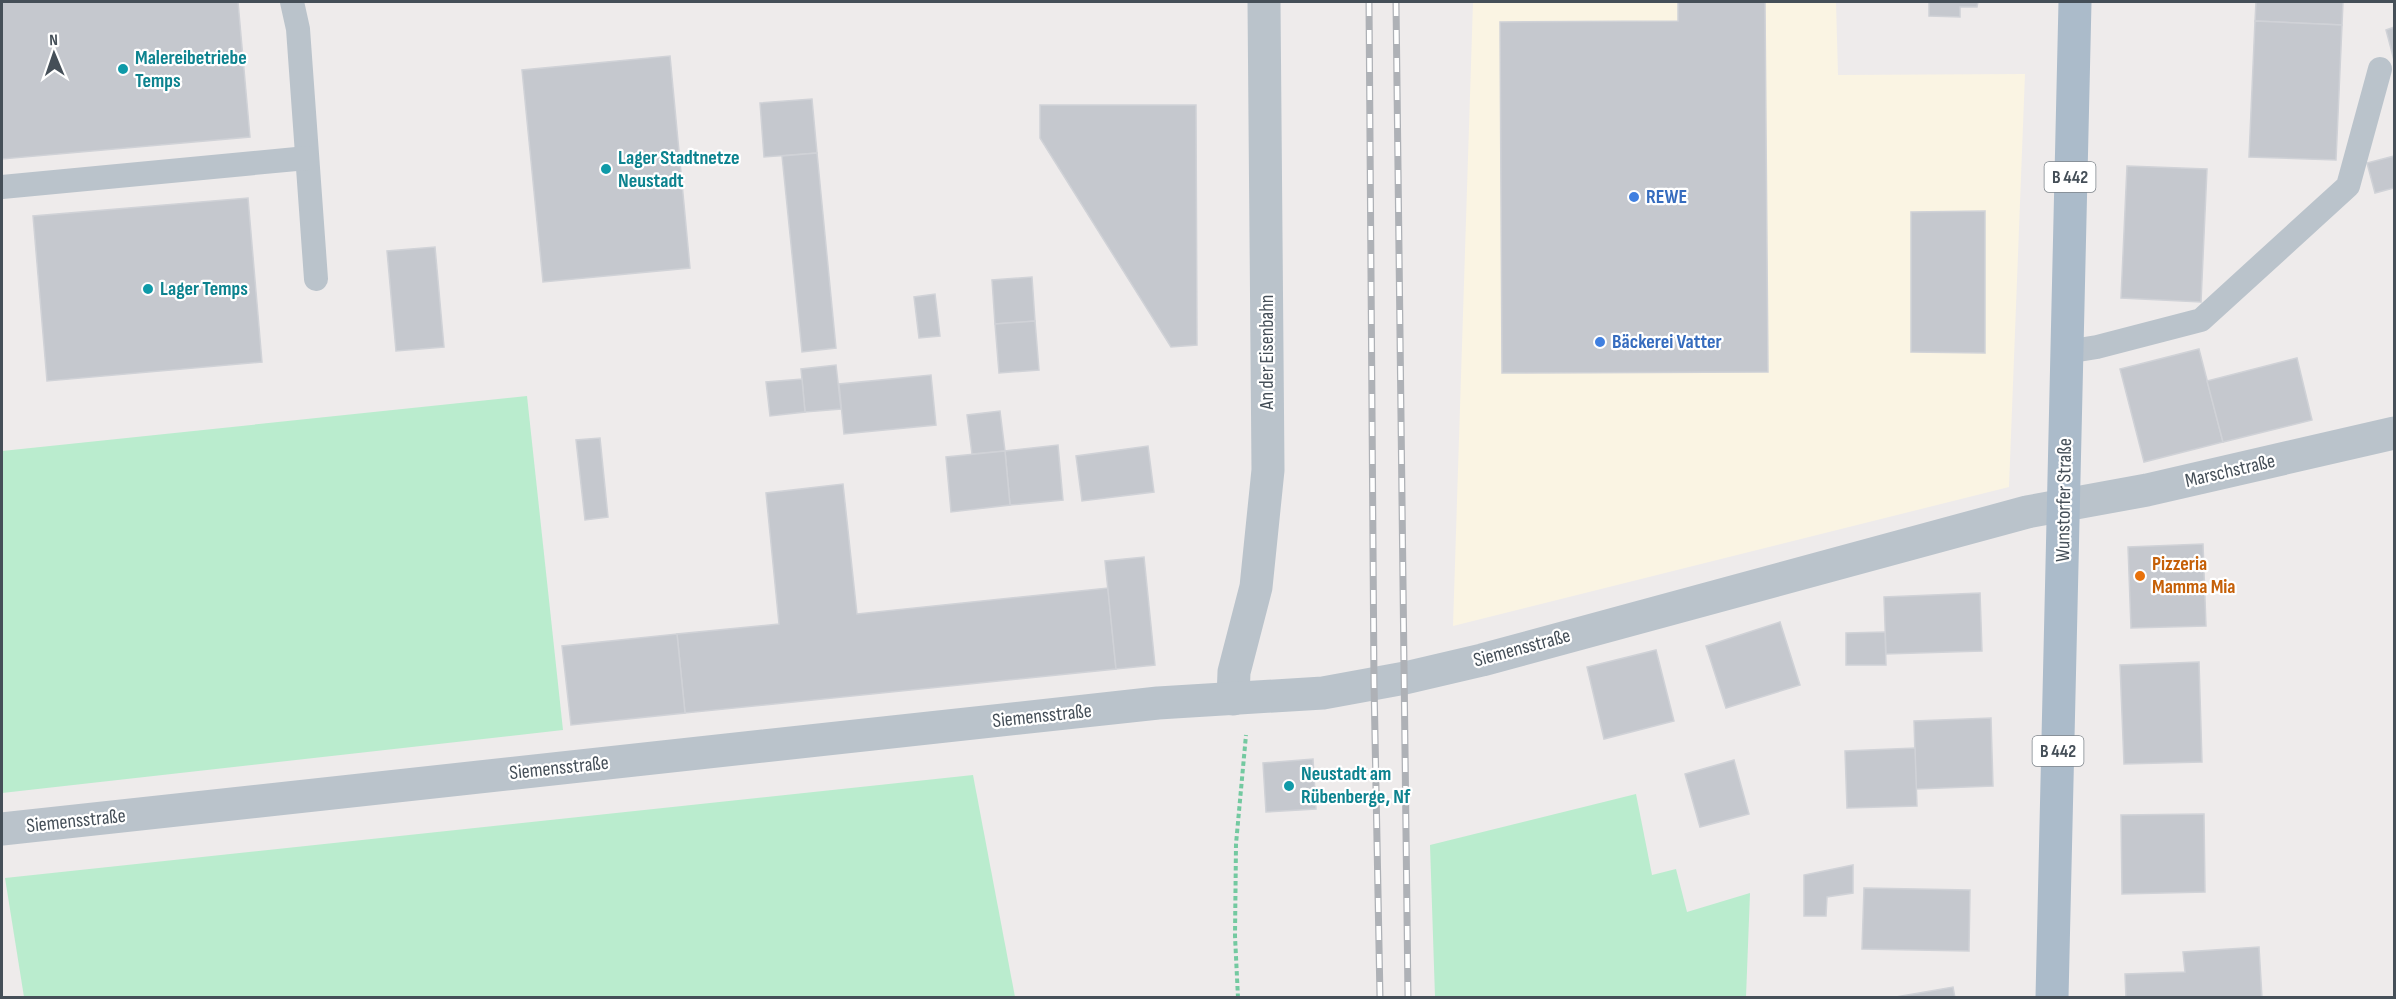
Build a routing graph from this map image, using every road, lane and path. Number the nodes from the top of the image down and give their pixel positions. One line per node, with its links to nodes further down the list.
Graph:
1 (292, 2): 5 (lane)
2 (1264, 2): 11 (street, An der Eisenbahn)
3 (2074, 2): 8 (main road, Wunstorfer Straße / B 442)
4 (2380, 69): 8 (lane)
5 (307, 158): 6 (lane); 7 (lane)
6 (2, 187)
7 (316, 279)
8 (2066, 352): 10 (main road, Wunstorfer Straße / B 442)
9 (2394, 433): 10 (street, Marschstraße)
10 (2064, 504): 11 (street, Siemensstraße); 14 (main road, Wunstorfer Straße / B 442)
11 (1241, 698): 12 (street, Siemensstraße); 13 (path)
12 (2, 829)
13 (1238, 998)
14 (2052, 998)

